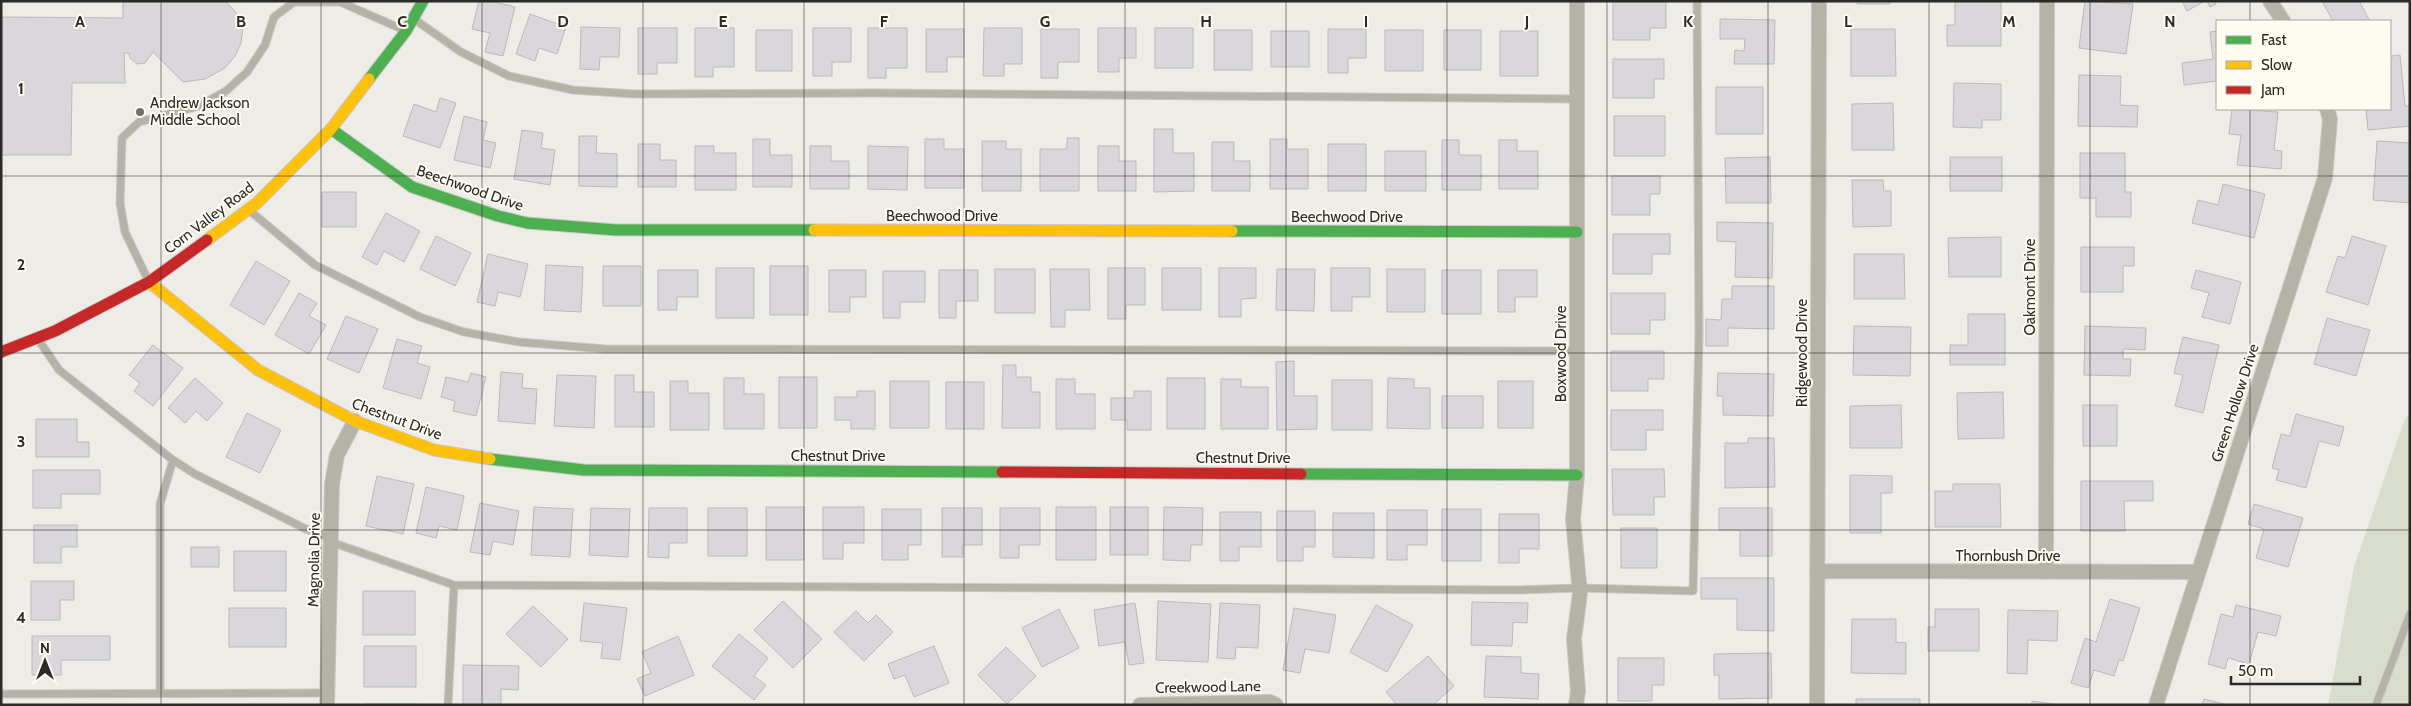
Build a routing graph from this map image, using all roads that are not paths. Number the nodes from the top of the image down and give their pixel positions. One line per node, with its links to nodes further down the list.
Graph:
1 (423, 1): 7 (street, Corn Valley Road)
2 (1576, 1): 10 (street, Boxwood Drive)
3 (1697, 1): 27 (lane)
4 (1819, 1): 23 (street, Ridgewood Drive)
5 (2048, 1): 24 (street, Oakmont Drive)
6 (2270, 1): 8 (street)
7 (413, 19): 9 (street, Corn Valley Road); 10 (lane)
8 (2282, 20)
9 (406, 31): 12 (street, Corn Valley Road); 15 (lane)
10 (1576, 99): 14 (street, Boxwood Drive)
11 (2327, 110): 25 (street, Green Hollow Drive)
12 (330, 129): 13 (street, Corn Valley Road); 14 (street, Beechwood Drive)
13 (248, 210): 15 (street, Corn Valley Road); 17 (lane)
14 (1577, 232): 17 (street, Boxwood Drive)
15 (149, 282): 16 (street, Corn Valley Road); 19 (street, Chestnut Drive)
16 (38, 338): 18 (street, Corn Valley Road); 20 (lane)
17 (1577, 350): 21 (street, Boxwood Drive)
18 (1, 352)
19 (355, 421): 21 (street, Chestnut Drive); 22 (street, Magnolia Drive)
20 (173, 460): 22 (lane); 30 (lane)
21 (1577, 475): 27 (street, Boxwood Drive)
22 (331, 540): 26 (lane); 31 (street, Magnolia Drive)
23 (1817, 572): 24 (street, Thornbush Drive); 36 (street, Ridgewood Drive)
24 (2046, 572): 25 (street, Thornbush Drive)
25 (2198, 572): 37 (street, Green Hollow Drive)
26 (454, 586): 27 (lane); 32 (lane)
27 (1580, 588): 35 (street, Boxwood Drive)
28 (2410, 614): 38 (lane)
29 (1, 694): 30 (lane)
30 (160, 694): 31 (lane)
31 (327, 699)
32 (448, 705)
33 (1140, 705): 34 (street, Creekwood Lane)
34 (1276, 705)
35 (1576, 705)
36 (1817, 705)
37 (2156, 705)
38 (2376, 705)

